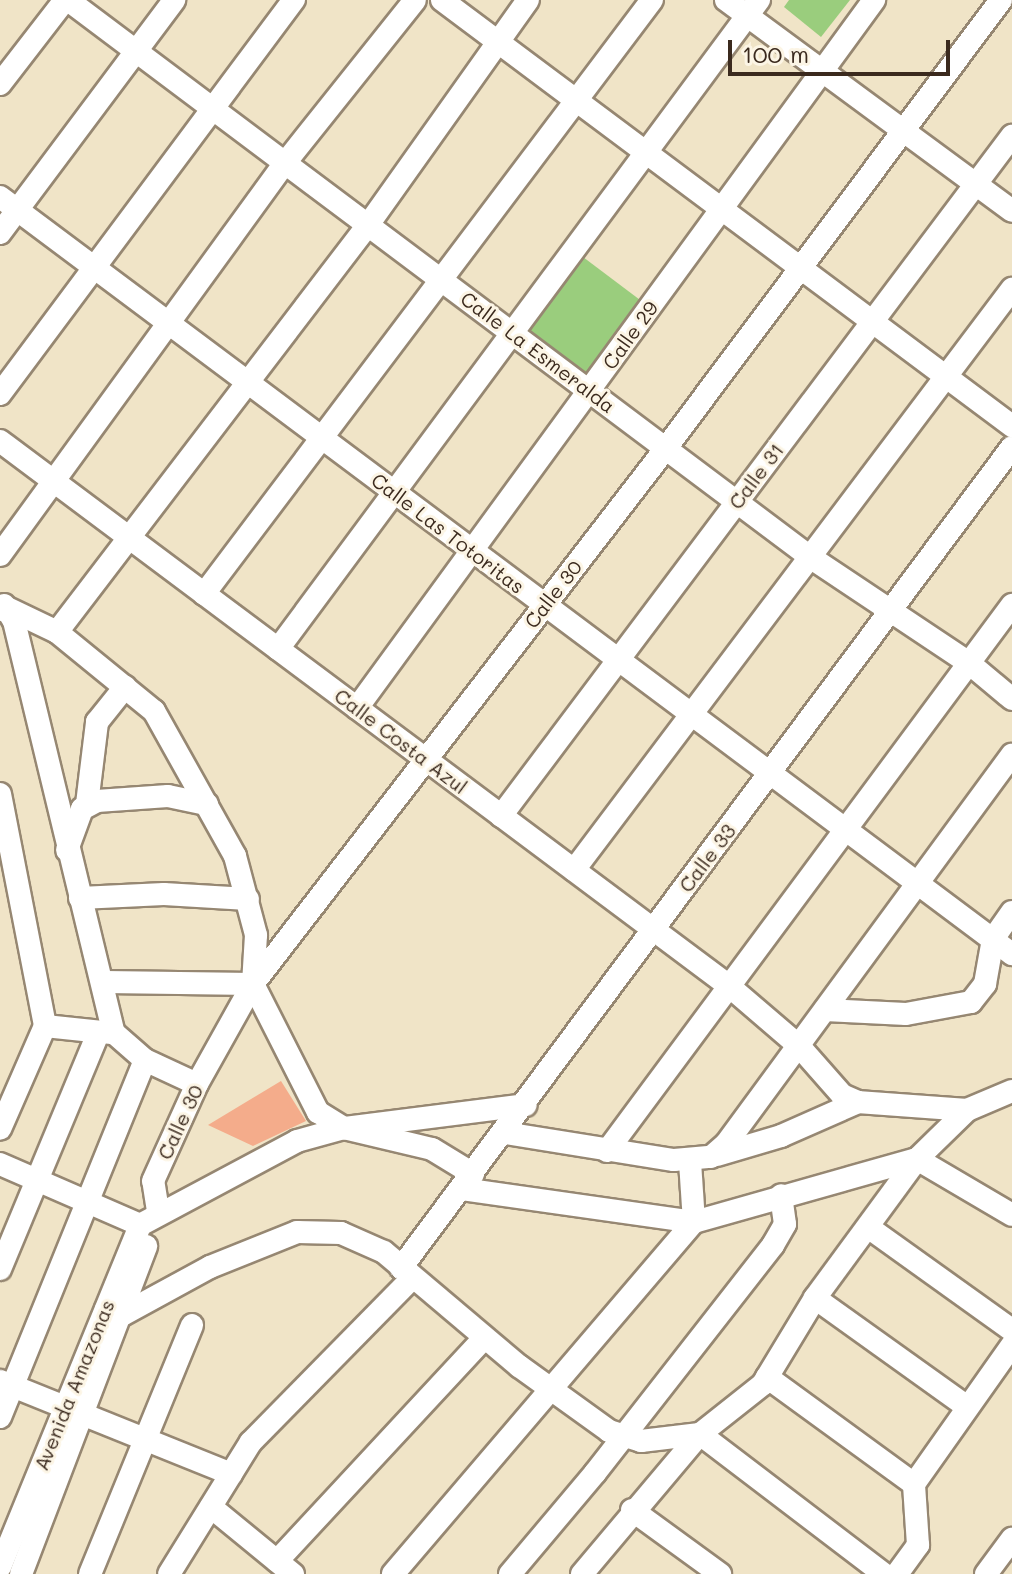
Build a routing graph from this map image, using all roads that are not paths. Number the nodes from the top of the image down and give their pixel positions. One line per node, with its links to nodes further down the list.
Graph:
1 (66, 0): 13 (street, Calle La Esmeralda); 15 (street)
2 (174, 0): 13 (street)
3 (294, 0): 17 (street)
4 (415, 0): 21 (street)
5 (442, 0): 12 (street)
6 (528, 0): 12 (street)
7 (652, 0): 16 (street)
8 (726, 0): 11 (street)
9 (874, 0): 14 (street, Calle 29)
10 (1001, 0): 18 (street, Calle 30)
11 (753, 8): 14 (street); 20 (street)
12 (497, 41): 16 (street); 26 (street)
13 (136, 51): 17 (street, Calle La Esmeralda); 23 (street)
14 (822, 71): 18 (street); 24 (street, Calle 29)
15 (0, 84)
16 (576, 100): 20 (street); 30 (street)
17 (212, 109): 21 (street, Calle La Esmeralda); 29 (street)
18 (902, 131): 22 (street); 28 (street, Calle 30)
19 (1012, 136): 22 (street, Calle 31)
20 (648, 154): 24 (street); 34 (street)
21 (285, 163): 26 (street, Calle La Esmeralda); 33 (street)
22 (975, 185): 25 (street); 32 (street, Calle 31)
23 (8, 204): 27 (street); 29 (street, Calle Las Totoritas)
24 (721, 209): 28 (street); 37 (street, Calle 29)
25 (1012, 211)
26 (368, 225): 30 (street, Calle La Esmeralda); 36 (street)
27 (0, 233)
28 (800, 268): 32 (street); 43 (street, Calle 30)
29 (96, 269): 33 (street, Calle Las Totoritas); 38 (street)
30 (441, 280): 34 (street, Calle La Esmeralda); 40 (street)
31 (1012, 289): 35 (street)
32 (871, 322): 35 (street); 46 (street, Calle 31)
33 (169, 324): 36 (street, Calle Las Totoritas); 44 (street)
34 (514, 335): 37 (street, Calle La Esmeralda); 45 (street)
35 (946, 378): 39 (street); 50 (street)
36 (246, 382): 40 (street, Calle Las Totoritas); 47 (street)
37 (589, 391): 43 (street, Calle La Esmeralda); 48 (street, Calle 29)
38 (0, 394)
39 (1012, 426)
40 (321, 438): 45 (street, Calle Las Totoritas); 51 (street)
41 (0, 441): 44 (street, Calle Costa Azul)
42 (1012, 447): 55 (street, Calle 33)
43 (666, 448): 46 (street, Calle La Esmeralda); 54 (street, Calle 30)
44 (56, 483): 47 (street, Calle Costa Azul); 49 (street)
45 (393, 493): 48 (street, Calle Las Totoritas); 57 (street)
46 (737, 502): 50 (street, Calle La Esmeralda); 58 (street, Calle 31)
47 (129, 538): 51 (street, Calle Costa Azul); 56 (street)
48 (471, 551): 54 (street, Calle Las Totoritas); 62 (street, Calle 29)
49 (0, 555)
50 (810, 557): 55 (street, Calle La Esmeralda); 63 (street)
51 (204, 594): 57 (street, Calle Costa Azul)
52 (1012, 605): 59 (street)
53 (2, 606): 56 (street); 72 (street)
54 (544, 606): 58 (street, Calle Las Totoritas); 65 (street, Calle 30)
55 (891, 608): 59 (street, Calle La Esmeralda); 66 (street, Calle 33)
56 (57, 632): 60 (street)
57 (278, 649): 62 (street, Calle Costa Azul)
58 (617, 661): 63 (street, Calle Las Totoritas); 70 (street, Calle 31)
59 (969, 663): 61 (street, Calle La Esmeralda); 71 (street)
60 (125, 687): 68 (street); 69 (street)
61 (1012, 699)
62 (357, 708): 65 (street, Calle Costa Azul)
63 (690, 716): 66 (street, Calle Las Totoritas); 73 (street)
64 (1012, 755): 74 (street)
65 (427, 760): 70 (street, Calle Costa Azul); 82 (street, Calle 30)
66 (769, 775): 71 (street, Calle Las Totoritas); 78 (street, Calle 33)
67 (0, 794): 85 (street)
68 (87, 804): 69 (street); 72 (street)
69 (207, 804): 76 (street)
70 (501, 816): 73 (street, Calle Costa Azul)
71 (842, 830): 74 (street, Calle Las Totoritas); 83 (street)
72 (67, 851): 75 (street)
73 (574, 870): 78 (street, Calle Costa Azul)
74 (915, 885): 79 (street, Calle Las Totoritas); 84 (street)
75 (80, 898): 76 (street); 81 (street)
76 (248, 899): 82 (street)
77 (1012, 912): 79 (street)
78 (654, 930): 83 (street, Calle Costa Azul); 92 (street, Calle 33)
79 (993, 939): 80 (street, Calle Las Totoritas); 84 (street)
80 (1012, 954)
81 (105, 982): 82 (street); 86 (street)
82 (253, 984): 89 (street, Calle 30); 94 (street)
83 (729, 986): 87 (street, Calle Costa Azul); 97 (street)
84 (825, 1010): 87 (street)
85 (45, 1026): 86 (street); 95 (street)
86 (106, 1033): 88 (street); 102 (street)
87 (799, 1046): 91 (street, Calle Costa Azul); 98 (street)
88 (145, 1060): 89 (street); 104 (street)
89 (197, 1084): 105 (street, Calle 30)
90 (1012, 1091): 93 (street)
91 (858, 1102): 93 (street); 98 (street)
92 (526, 1105): 94 (street); 96 (street, Calle 33)
93 (967, 1110): 99 (street)
94 (344, 1128): 101 (street); 105 (street)
95 (0, 1129)
96 (505, 1133): 97 (street); 101 (street, Calle 33)
97 (607, 1151): 98 (street)
98 (700, 1159): 107 (street)
99 (917, 1159): 103 (street); 106 (street); 109 (street)
100 (0, 1164): 102 (street)
101 (468, 1181): 107 (street); 111 (street, Calle 33)
102 (35, 1182): 104 (street); 110 (street)
103 (781, 1195): 107 (street); 125 (street)
104 (84, 1202): 108 (street); 119 (street)
105 (158, 1211): 108 (street); 113 (street, Avenida Amazonas)
106 (1012, 1215)
107 (694, 1222): 120 (street)
108 (140, 1225): 113 (street, Avenida Amazonas)
109 (868, 1227): 112 (street); 115 (street)
110 (0, 1269)
111 (407, 1273): 113 (street); 116 (street); 127 (street, Calle 33)
112 (815, 1298): 118 (street); 121 (street)
113 (114, 1312): 122 (street, Avenida Amazonas)
114 (192, 1325): 126 (street)
115 (1012, 1330)
116 (484, 1338): 120 (street); 133 (street)
117 (1012, 1345): 121 (street)
118 (767, 1377): 124 (street); 128 (street)
119 (6, 1383): 122 (street); 123 (street)
120 (551, 1389): 125 (street); 137 (street)
121 (967, 1407): 128 (street)
122 (74, 1412): 126 (street); 132 (street, Avenida Amazonas); 134 (street, Avenida Amazonas)
123 (0, 1417)
124 (700, 1434): 125 (street); 130 (street); 141 (street)
125 (622, 1435): 138 (street)
126 (148, 1438): 127 (street); 135 (street)
127 (231, 1474): 129 (street, Calle 33)
128 (914, 1484): 142 (street)
129 (211, 1507): 133 (street); 136 (street, Calle 33)
130 (632, 1510): 139 (street); 140 (street)
131 (1012, 1539): 143 (street)
132 (0, 1567)
133 (285, 1568)
134 (21, 1574)
135 (90, 1574)
136 (169, 1574)
137 (393, 1574)
138 (510, 1574)
139 (582, 1574)
140 (720, 1574)
141 (884, 1574)
142 (897, 1574)
143 (986, 1574)

